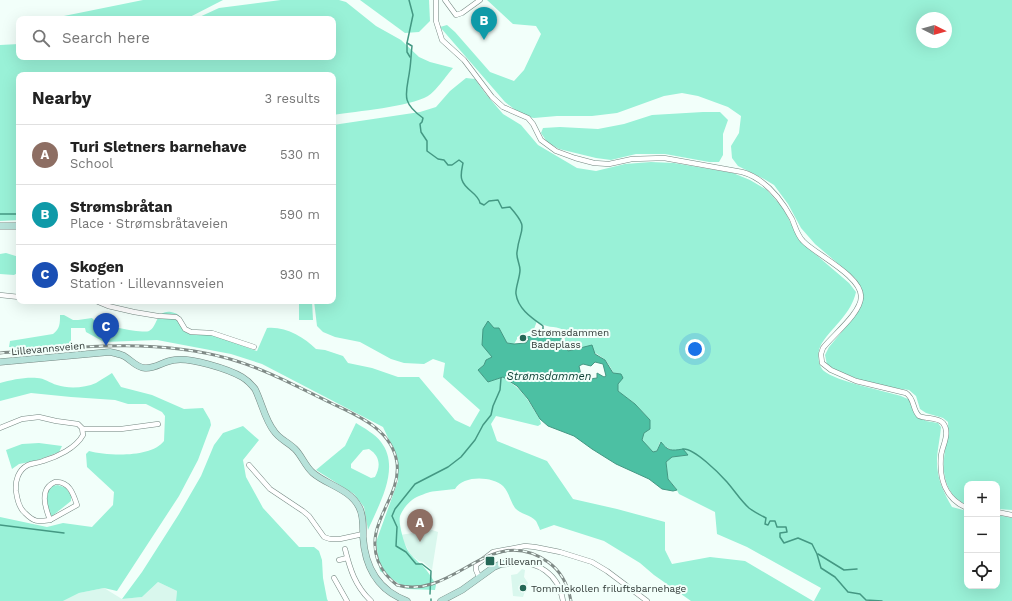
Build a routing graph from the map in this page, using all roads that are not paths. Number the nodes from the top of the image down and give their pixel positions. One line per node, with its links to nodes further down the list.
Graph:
1 (436, 0): 15 (street)
2 (445, 0): 3 (street)
3 (480, 0)
4 (0, 226): 5 (street)
5 (16, 226)
6 (0, 295): 7 (street)
7 (16, 297)
8 (103, 304): 9 (street)
9 (254, 347)
10 (0, 362): 19 (street, Lillevannsveien)
11 (158, 424): 13 (street)
12 (0, 428): 13 (street)
13 (83, 429): 18 (street)
14 (249, 464): 19 (street)
15 (964, 506)
16 (1000, 513): 17 (street)
17 (1012, 515)
18 (50, 520): 18 (street)
19 (363, 534): 28 (street, Lillevannsveien)
20 (345, 549): 21 (street)
21 (347, 558): 22 (street); 27 (street)
22 (339, 560)
23 (512, 563): 25 (street); 30 (street)
24 (334, 578): 26 (street)
25 (479, 578): 29 (street); 31 (street)
26 (347, 601)
27 (371, 601)
28 (407, 601)
29 (441, 601)
30 (563, 601)
31 (647, 601)

